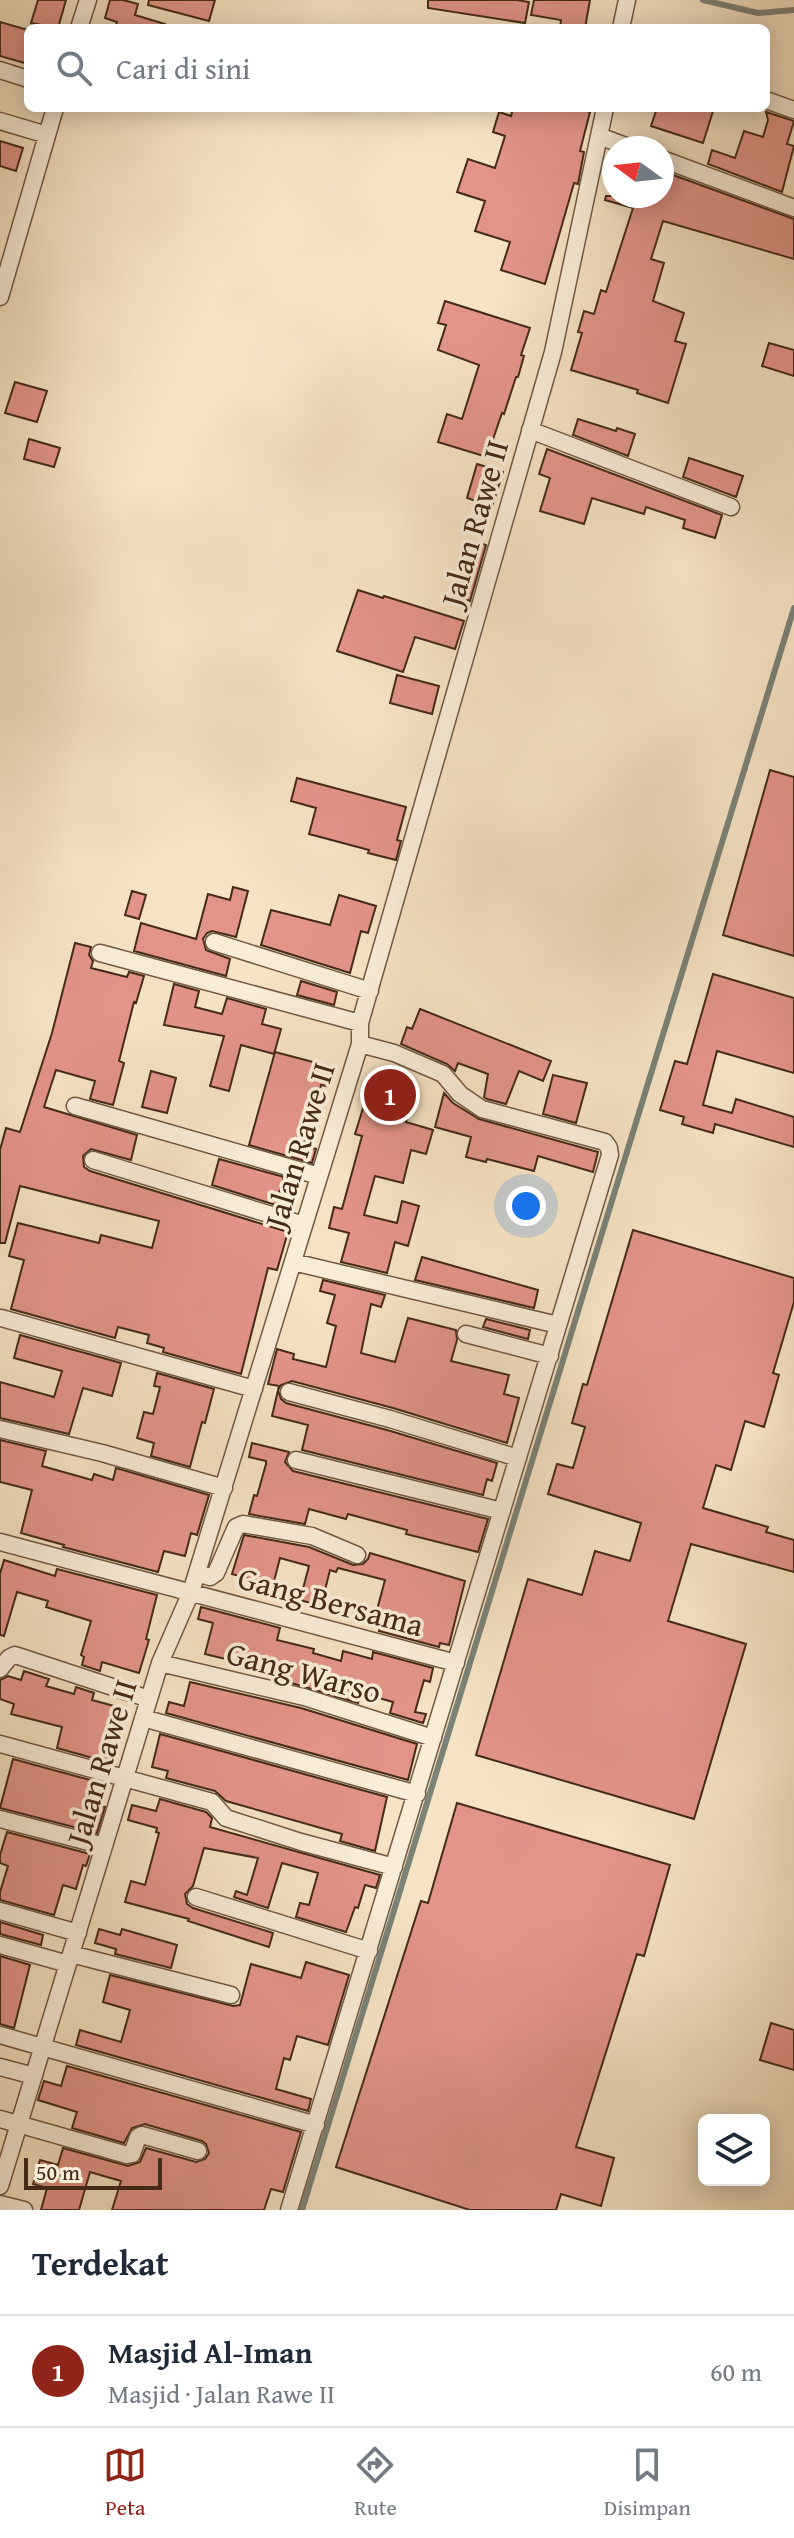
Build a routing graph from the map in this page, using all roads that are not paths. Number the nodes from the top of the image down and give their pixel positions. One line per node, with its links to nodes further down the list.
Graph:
1 (88, 0): 3 (street)
2 (627, 0): 4 (street)
3 (80, 24)
4 (622, 24)
5 (0, 70): 6 (street)
6 (24, 78)
7 (770, 101): 8 (street)
8 (794, 110)
9 (54, 112): 12 (street)
10 (604, 112): 13 (street, Jalan Rawe II)
11 (0, 121): 12 (street)
12 (47, 135): 17 (street)
13 (599, 136): 14 (street); 18 (street, Jalan Rawe II)
14 (602, 137)
15 (674, 163): 16 (street)
16 (794, 208)
17 (0, 297)
18 (530, 430): 19 (street); 22 (street, Jalan Rawe II)
19 (731, 507)
20 (214, 942): 22 (street)
21 (100, 953): 23 (street)
22 (370, 991): 23 (street, Jalan Rawe II)
23 (360, 1023): 24 (street, Jalan Rawe II)
24 (360, 1044): 27 (street, Jalan Rawe II); 31 (street)
25 (75, 1106): 27 (street)
26 (93, 1160): 28 (street)
27 (319, 1176): 28 (street, Jalan Rawe II)
28 (304, 1225): 29 (street, Jalan Rawe II)
29 (293, 1262): 31 (street); 34 (street, Jalan Rawe II)
30 (1, 1318): 34 (street)
31 (558, 1325): 33 (street)
32 (466, 1334): 33 (street)
33 (550, 1356): 37 (street)
34 (254, 1389): 39 (street, Jalan Rawe II)
35 (289, 1392): 37 (street)
36 (0, 1429): 39 (street)
37 (518, 1458): 40 (street)
38 (296, 1460): 40 (street)
39 (224, 1488): 43 (street, Jalan Rawe II)
40 (502, 1511): 46 (street)
41 (0, 1542): 44 (street, Gang Bersama)
42 (357, 1555): 43 (street)
43 (197, 1573): 44 (street, Jalan Rawe II)
44 (191, 1592): 45 (street, Jalan Rawe II); 46 (street, Gang Bersama)
45 (160, 1663): 48 (street, Jalan Rawe II); 50 (street, Gang Warso)
46 (456, 1663): 50 (street)
47 (0, 1669): 48 (street)
48 (149, 1699): 49 (street, Jalan Rawe II)
49 (143, 1718): 52 (street, Jalan Rawe II); 53 (street)
50 (433, 1738): 53 (street)
51 (0, 1744): 52 (street)
52 (125, 1779): 55 (street, Jalan Rawe II); 56 (street)
53 (417, 1794): 56 (street)
54 (0, 1819): 55 (street)
55 (104, 1846): 59 (street, Jalan Rawe II)
56 (394, 1867): 61 (street)
57 (196, 1897): 61 (street)
58 (0, 1911): 59 (street)
59 (78, 1933): 62 (street, Jalan Rawe II)
60 (0, 1945): 62 (street)
61 (369, 1951): 70 (street)
62 (70, 1959): 63 (street); 65 (street, Jalan Rawe II)
63 (231, 1995)
64 (0, 2035): 65 (street)
65 (43, 2046): 67 (street, Jalan Rawe II); 70 (street)
66 (0, 2067): 67 (street)
67 (34, 2076): 69 (street, Jalan Rawe II)
68 (0, 2119): 69 (street)
69 (20, 2124): 71 (street); 72 (street, Jalan Rawe II)
70 (316, 2125): 75 (street)
71 (198, 2151)
72 (0, 2186)
73 (0, 2204): 74 (street)
74 (24, 2210)
75 (289, 2210)

